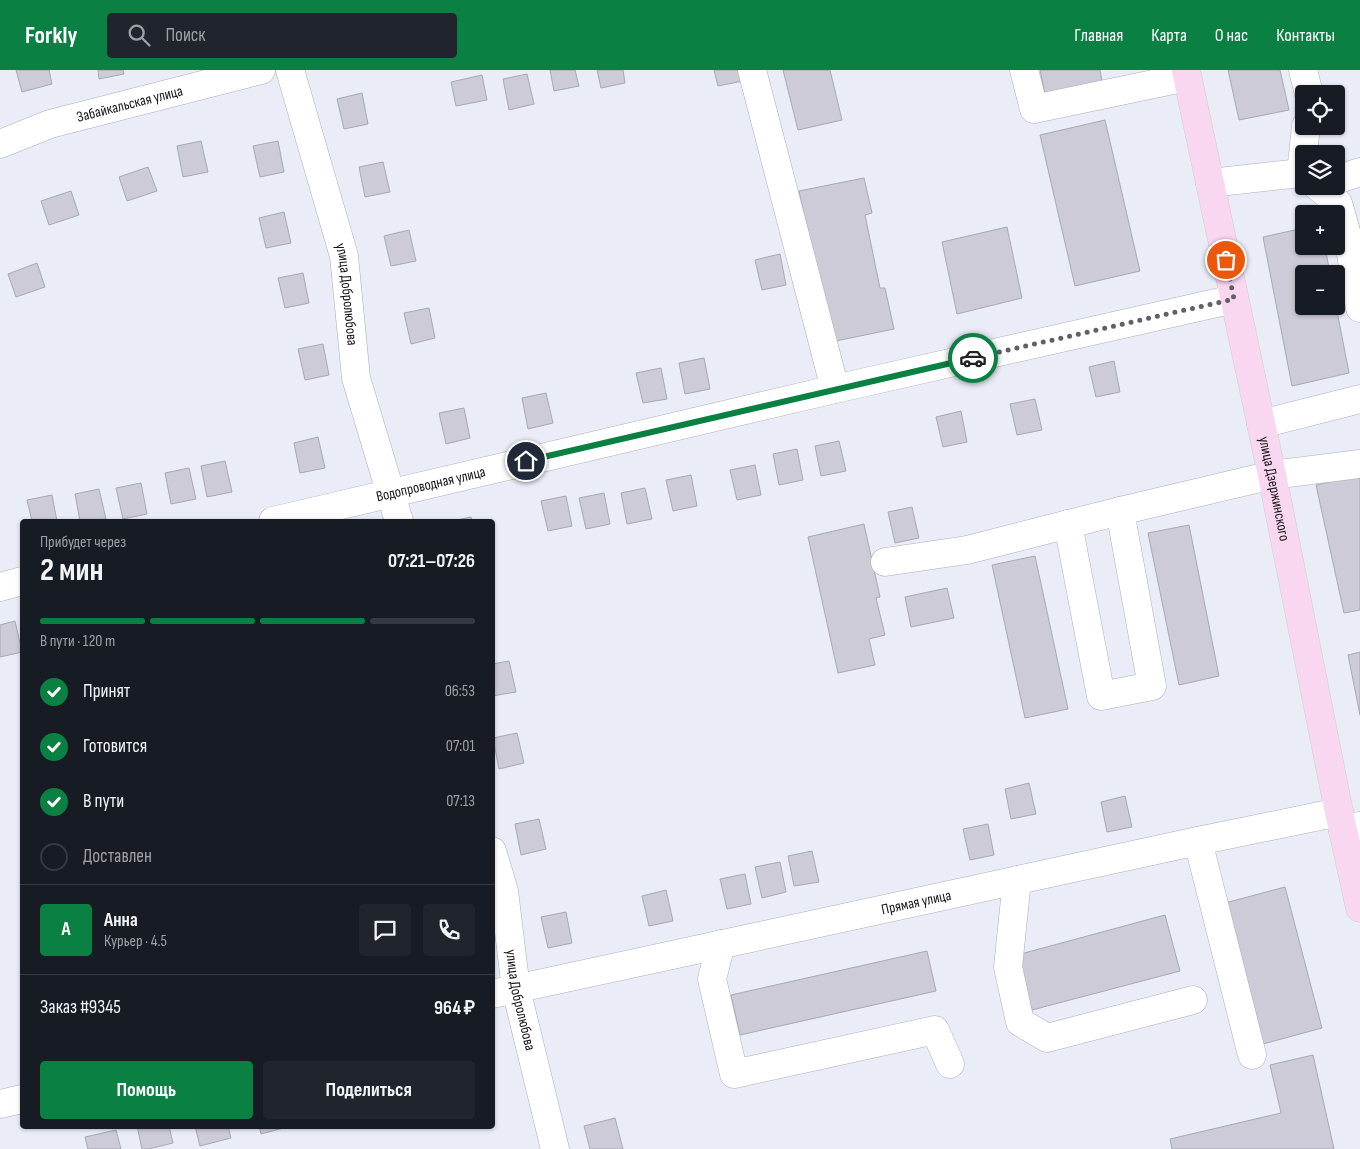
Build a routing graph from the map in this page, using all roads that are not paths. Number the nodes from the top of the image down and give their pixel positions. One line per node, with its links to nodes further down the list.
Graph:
1 (261, 70): 8 (street, Забайкальская улица)
2 (290, 70): 21 (street, улица Добролюбова)
3 (752, 70): 16 (street)
4 (1024, 70): 6 (street)
5 (1303, 70): 7 (street)
6 (1187, 73): 12 (main road, улица Дзержинского)
7 (1307, 85)
8 (0, 144)
9 (1360, 172): 10 (street)
10 (1345, 177)
11 (1295, 179): 12 (street)
12 (1210, 183): 14 (main road, улица Дзержинского)
13 (1328, 195): 15 (street)
14 (1234, 299): 16 (street, Водопроводная улица); 18 (main road, улица Дзержинского)
15 (1360, 308)
16 (835, 389): 21 (street, Водопроводная улица)
17 (1360, 399): 18 (street)
18 (1261, 424): 20 (main road, улица Дзержинского)
19 (1360, 464): 20 (street)
20 (1272, 475): 22 (street); 29 (main road, улица Дзержинского)
21 (391, 493): 23 (street, Водопроводная улица); 24 (street, улица Добролюбова)
22 (1120, 511): 25 (street); 25 (street)
23 (281, 519)
24 (398, 519)
25 (1068, 524): 26 (street)
26 (885, 562)
27 (20, 582): 28 (street)
28 (0, 587)
29 (1347, 822): 30 (street, Прямая улица); 33 (main road, улица Дзержинского)
30 (1198, 840): 32 (street, Прямая улица); 37 (street)
31 (495, 861): 35 (street, улица Добролюбова)
32 (1017, 880): 34 (street, Прямая улица); 36 (street)
33 (1360, 908)
34 (721, 944): 35 (street, Прямая улица); 38 (street)
35 (504, 991): 41 (street, улица Добролюбова)
36 (1193, 1000)
37 (1252, 1055)
38 (950, 1064)
39 (20, 1099): 40 (street)
40 (0, 1104)
41 (555, 1149)

